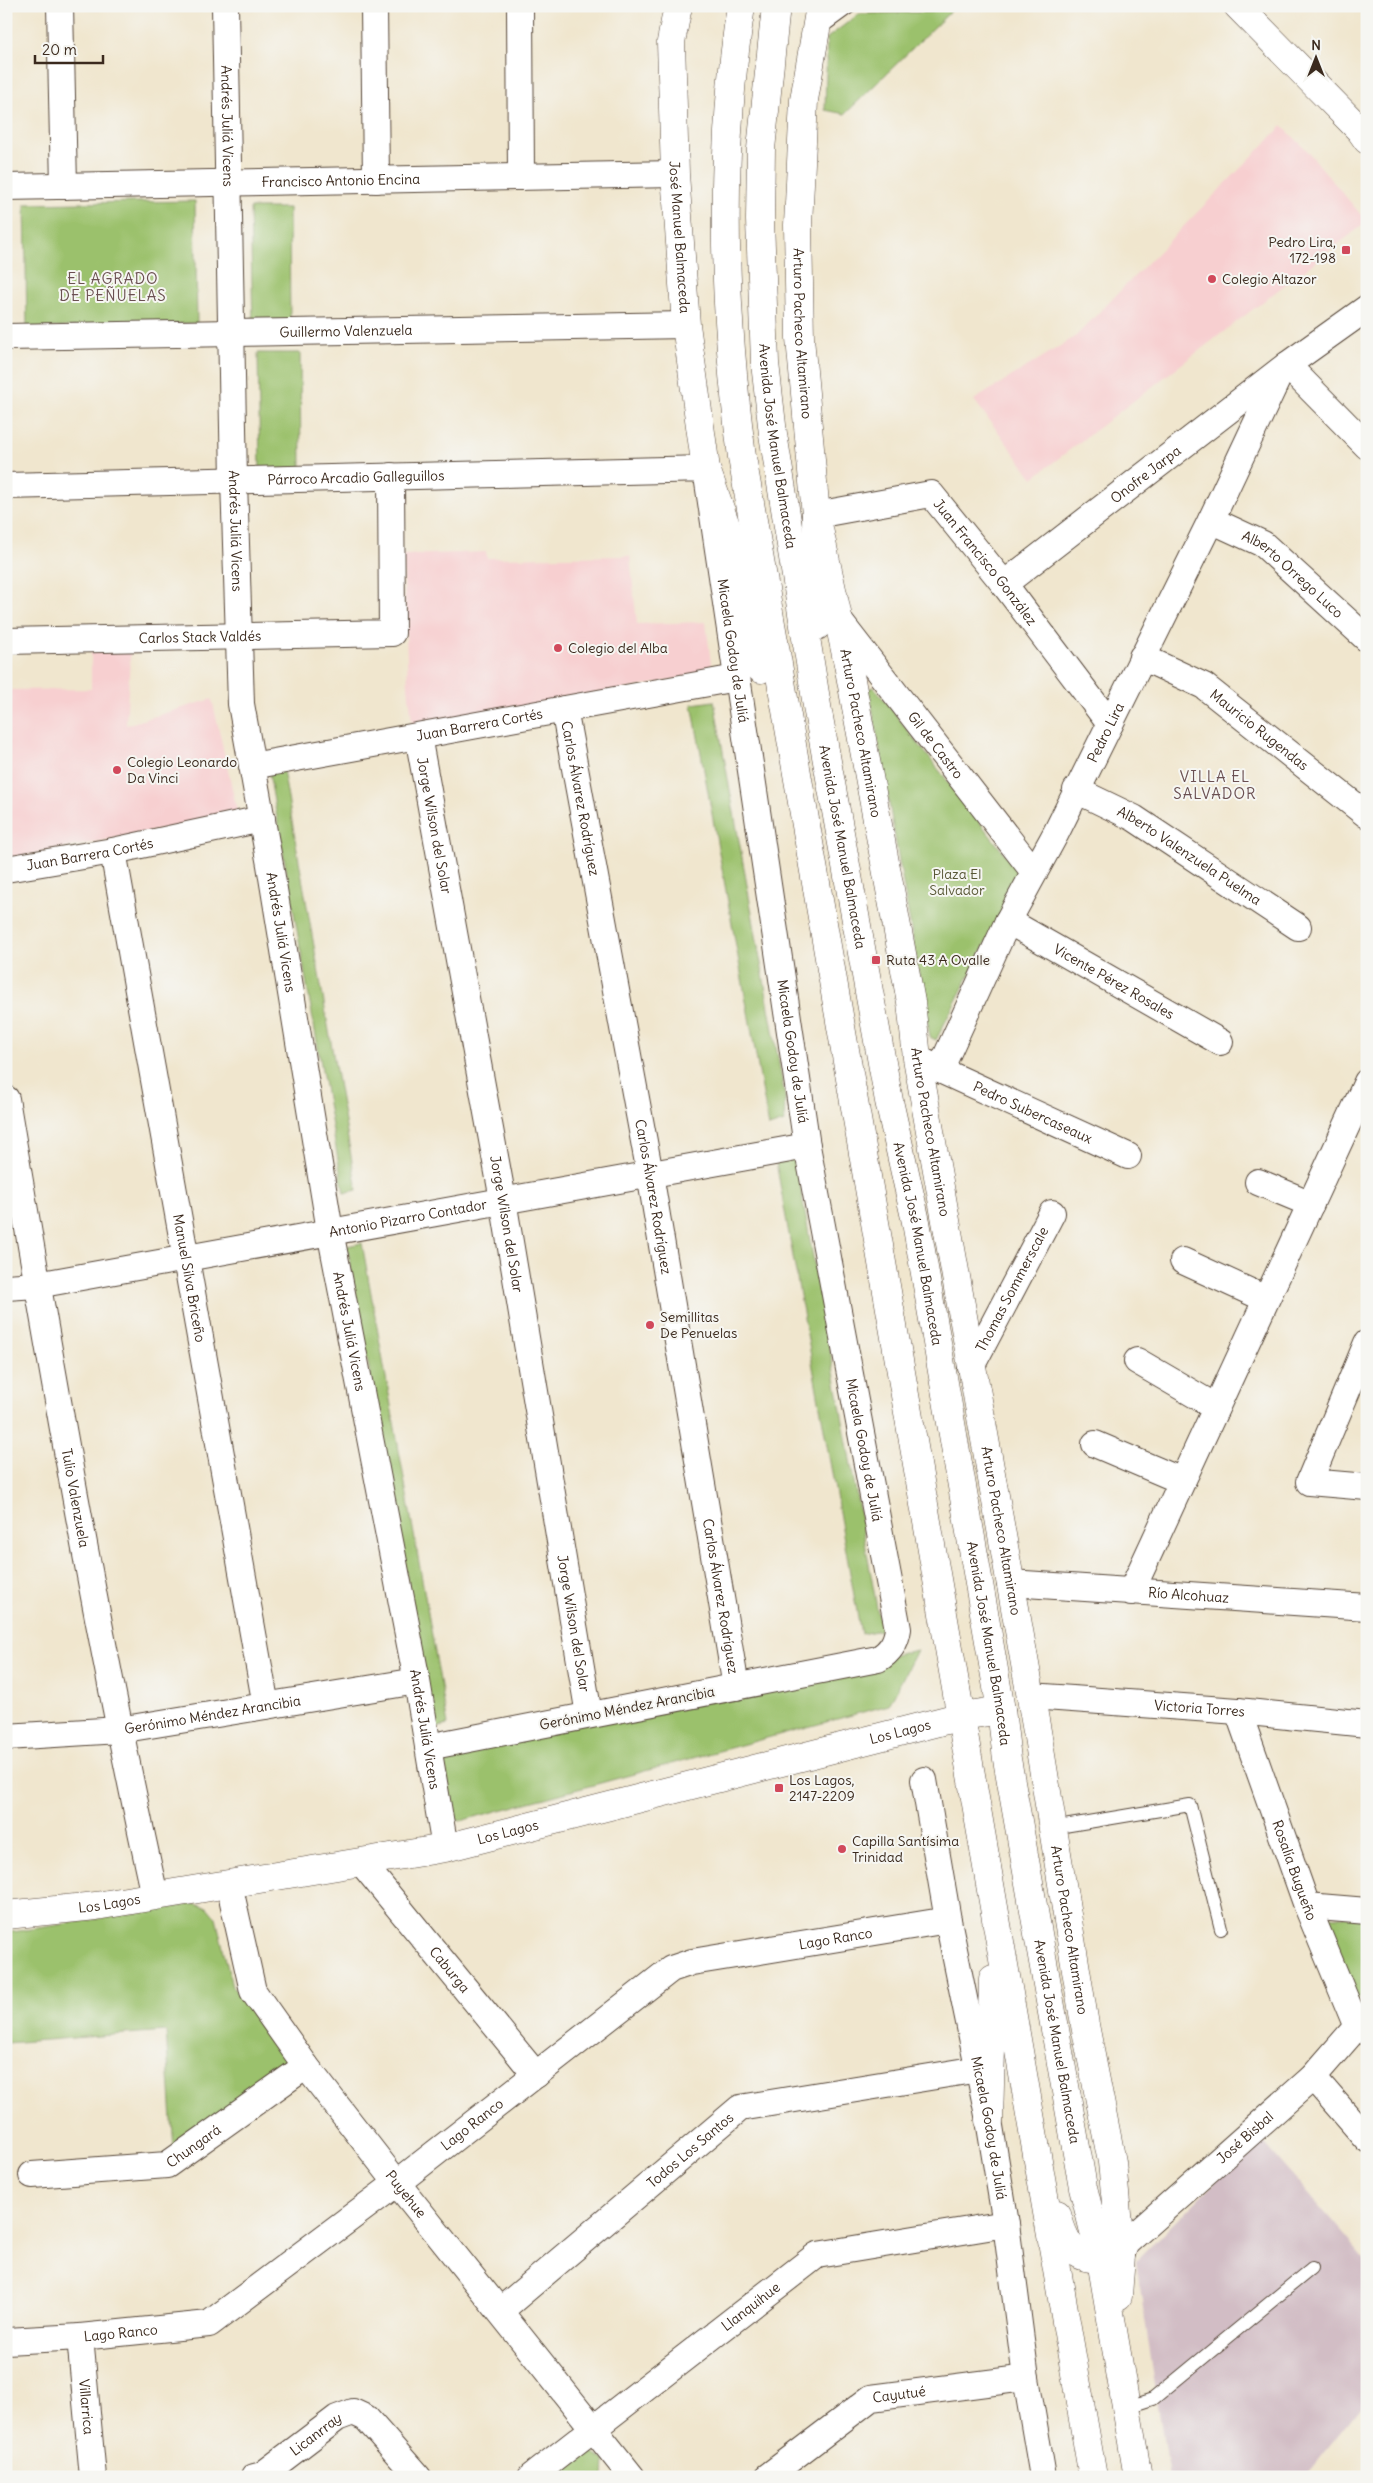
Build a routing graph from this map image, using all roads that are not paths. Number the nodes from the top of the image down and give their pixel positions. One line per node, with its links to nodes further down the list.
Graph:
1 (60, 6): 18 (street)
2 (225, 6): 17 (street, Andrés Juliá Vicens)
3 (374, 6): 16 (street)
4 (520, 6): 15 (street)
5 (671, 6): 12 (street)
6 (678, 6): 12 (main road, José Manuel Balmaceda)
7 (741, 6): 44 (main road)
8 (776, 6): 40 (main road, Avenida José Manuel Balmaceda)
9 (851, 6): 11 (lane)
10 (1238, 6): 13 (main road)
11 (818, 19): 30 (main road, Arturo Pacheco Altamirano)
12 (671, 42): 14 (main road, José Manuel Balmaceda)
13 (1364, 131)
14 (675, 174): 15 (street, Francisco Antonio Encina); 21 (main road, José Manuel Balmaceda)
15 (521, 177): 16 (street, Francisco Antonio Encina)
16 (376, 180): 17 (street, Francisco Antonio Encina)
17 (228, 182): 18 (street, Francisco Antonio Encina); 22 (street, Andrés Juliá Vicens)
18 (64, 186): 19 (street, Francisco Antonio Encina)
19 (6, 187)
20 (1367, 308): 24 (street, Pedro Lira)
21 (686, 325): 22 (street, Guillermo Valenzuela); 26 (main road, José Manuel Balmaceda)
22 (231, 333): 23 (street, Guillermo Valenzuela); 28 (street, Andrés Juliá Vicens)
23 (6, 337)
24 (1284, 368): 25 (street); 31 (street, Pedro Lira); 32 (street, Onofre Jarpa)
25 (1367, 446)
26 (706, 469): 27 (street, Párroco Arcadio Galleguillos); 38 (street, Micaela Godoy de Juliá); 44 (main road, José Manuel Balmaceda)
27 (391, 476): 28 (street, Párroco Arcadio Galleguillos); 34 (street, Carlos Stack Valdés)
28 (234, 480): 29 (street, Párroco Arcadio Galleguillos); 34 (street, Andrés Juliá Vicens)
29 (6, 486)
30 (816, 515): 32 (street, Juan Francisco González); 33 (main road, Arturo Pacheco Altamirano); 40 (main road)
31 (1211, 520): 35 (street, Alberto Orrego Luco); 37 (street, Pedro Lira)
32 (1004, 584): 41 (street, Juan Francisco González)
33 (837, 618): 50 (street, Gil de Castro); 54 (main road, Arturo Pacheco Altamirano)
34 (240, 637): 36 (street, Carlos Stack Valdés); 43 (street, Andrés Juliá Vicens)
35 (1367, 639)
36 (6, 641)
37 (1142, 657): 41 (street, Pedro Lira); 46 (street, Mauricio Rugendas)
38 (736, 678): 39 (street, Juan Barrera Cortés); 57 (street, Micaela Godoy de Juliá)
39 (564, 709): 42 (street, Juan Barrera Cortés); 59 (street, Carlos Álvarez Rodríguez)
40 (818, 712): 85 (main road, Avenida José Manuel Balmaceda)
41 (1110, 724): 45 (street, Pedro Lira)
42 (418, 736): 43 (street, Juan Barrera Cortés); 61 (street, Jorge Wilson del Solar)
43 (252, 766): 47 (street, Andrés Juliá Vicens)
44 (799, 789): 88 (main road)
45 (1076, 790): 50 (street, Pedro Lira); 52 (street, Alberto Valenzuela Puelma)
46 (1367, 815)
47 (262, 819): 48 (street, Juan Barrera Cortés); 64 (street, Andrés Juliá Vicens)
48 (114, 851): 49 (street, Juan Barrera Cortés); 65 (street, Manuel Silva Briceño)
49 (6, 869)
50 (1034, 872): 51 (street, Pedro Lira)
51 (1008, 921): 53 (street, Vicente Pérez Rosales); 54 (street, Pedro Lira)
52 (1298, 927)
53 (1220, 1042)
54 (928, 1064): 58 (street, Pedro Subercaseaux); 72 (main road, Arturo Pacheco Altamirano)
55 (1364, 1094): 62 (street)
56 (6, 1099): 67 (street, Tulio Valenzuela)
57 (807, 1146): 59 (street, Antonio Pizarro Contador); 80 (street, Micaela Godoy de Juliá)
58 (1128, 1156)
59 (650, 1174): 61 (street, Antonio Pizarro Contador); 82 (street, Carlos Álvarez Rodríguez)
60 (1258, 1182): 62 (street)
61 (503, 1200): 64 (street, Antonio Pizarro Contador); 87 (street, Jorge Wilson del Solar)
62 (1310, 1204): 69 (street)
63 (1052, 1212): 72 (street, Thomas Sommerscale)
64 (330, 1231): 65 (street, Antonio Pizarro Contador); 81 (street, Andrés Juliá Vicens)
65 (186, 1258): 67 (street, Antonio Pizarro Contador); 84 (street, Manuel Silva Briceño)
66 (1183, 1261): 69 (street)
67 (37, 1285): 68 (street, Antonio Pizarro Contador); 90 (street, Tulio Valenzuela)
68 (6, 1287)
69 (1266, 1300): 73 (street)
70 (1367, 1343): 76 (street)
71 (1137, 1361): 73 (street)
72 (971, 1367): 77 (main road, Arturo Pacheco Altamirano)
73 (1216, 1407): 75 (street)
74 (1095, 1444): 75 (street)
75 (1182, 1481): 78 (street)
76 (1367, 1487)
77 (1010, 1583): 78 (street, Río Alcohuaz); 83 (main road, Arturo Pacheco Altamirano)
78 (1131, 1592): 79 (street, Río Alcohuaz)
79 (1367, 1607)
80 (898, 1629): 82 (street, Gerónimo Méndez Arancibia)
81 (417, 1681): 84 (street, Gerónimo Méndez Arancibia); 92 (street, Andrés Juliá Vicens)
82 (736, 1687): 87 (street, Gerónimo Méndez Arancibia)
83 (1031, 1696): 86 (street, Victoria Torres); 94 (main road, Arturo Pacheco Altamirano)
84 (266, 1706): 90 (street, Gerónimo Méndez Arancibia)
85 (1001, 1710): 88 (main road, Los Lagos); 116 (main road, Avenida José Manuel Balmaceda)
86 (1238, 1711): 89 (street, Victoria Torres); 99 (street, Rosalía Bugueño)
87 (589, 1715): 92 (street, Gerónimo Méndez Arancibia)
88 (962, 1716): 95 (main road, Los Lagos); 104 (main road)
89 (1367, 1724)
90 (119, 1730): 91 (street, Gerónimo Méndez Arancibia); 98 (street, Tulio Valenzuela)
91 (6, 1737)
92 (428, 1747): 95 (street, Andrés Juliá Vicens)
93 (924, 1780): 102 (street, Micaela Godoy de Juliá)
94 (1052, 1828): 103 (lane); 116 (main road, Arturo Pacheco Altamirano)
95 (445, 1848): 96 (main road, Los Lagos)
96 (362, 1863): 97 (main road, Los Lagos); 108 (street, Caburga)
97 (229, 1884): 98 (main road, Los Lagos); 106 (street, Puyehue)
98 (155, 1896): 101 (main road, Los Lagos)
99 (1307, 1906): 100 (street); 105 (street, Rosalía Bugueño)
100 (1367, 1911)
101 (6, 1915)
102 (948, 1920): 107 (street, Micaela Godoy de Juliá); 108 (street, Lago Ranco)
103 (1221, 1930)
104 (1000, 1948): 110 (main road); 112 (main road)
105 (1362, 2021): 109 (street, José Bisbal)
106 (306, 2066): 113 (street, Chungará); 114 (street, Puyehue)
107 (979, 2070): 110 (street, Micaela Godoy de Juliá); 118 (street, Todos Los Santos)
108 (536, 2075): 114 (street, Lago Ranco)
109 (1313, 2076): 111 (street); 116 (street, José Bisbal)
110 (989, 2120): 115 (street, Micaela Godoy de Juliá)
111 (1367, 2139)
112 (1039, 2166): 116 (main road); 131 (main road)
113 (32, 2175)
114 (397, 2182): 118 (street, Puyehue); 119 (street, Lago Ranco)
115 (1006, 2224): 121 (street, Micaela Godoy de Juliá); 123 (street, Llanquihue)
116 (1111, 2257): 122 (main road, Avenida José Manuel Balmaceda)
117 (1312, 2268): 122 (lane)
118 (500, 2310): 123 (street, Puyehue)
119 (80, 2337): 120 (street, Lago Ranco); 124 (street, Villarrica)
120 (6, 2341)
121 (1026, 2378): 129 (street, Cayutué); 130 (street, Micaela Godoy de Juliá)
122 (1125, 2408): 132 (main road, Avenida José Manuel Balmaceda)
123 (594, 2427): 127 (street, Llanquihue); 128 (street, Puyehue)
124 (93, 2477)
125 (254, 2477): 126 (street, Licanrray)
126 (418, 2477)
127 (531, 2477)
128 (632, 2477)
129 (767, 2477)
130 (1044, 2477)
131 (1093, 2477)
132 (1138, 2477)

